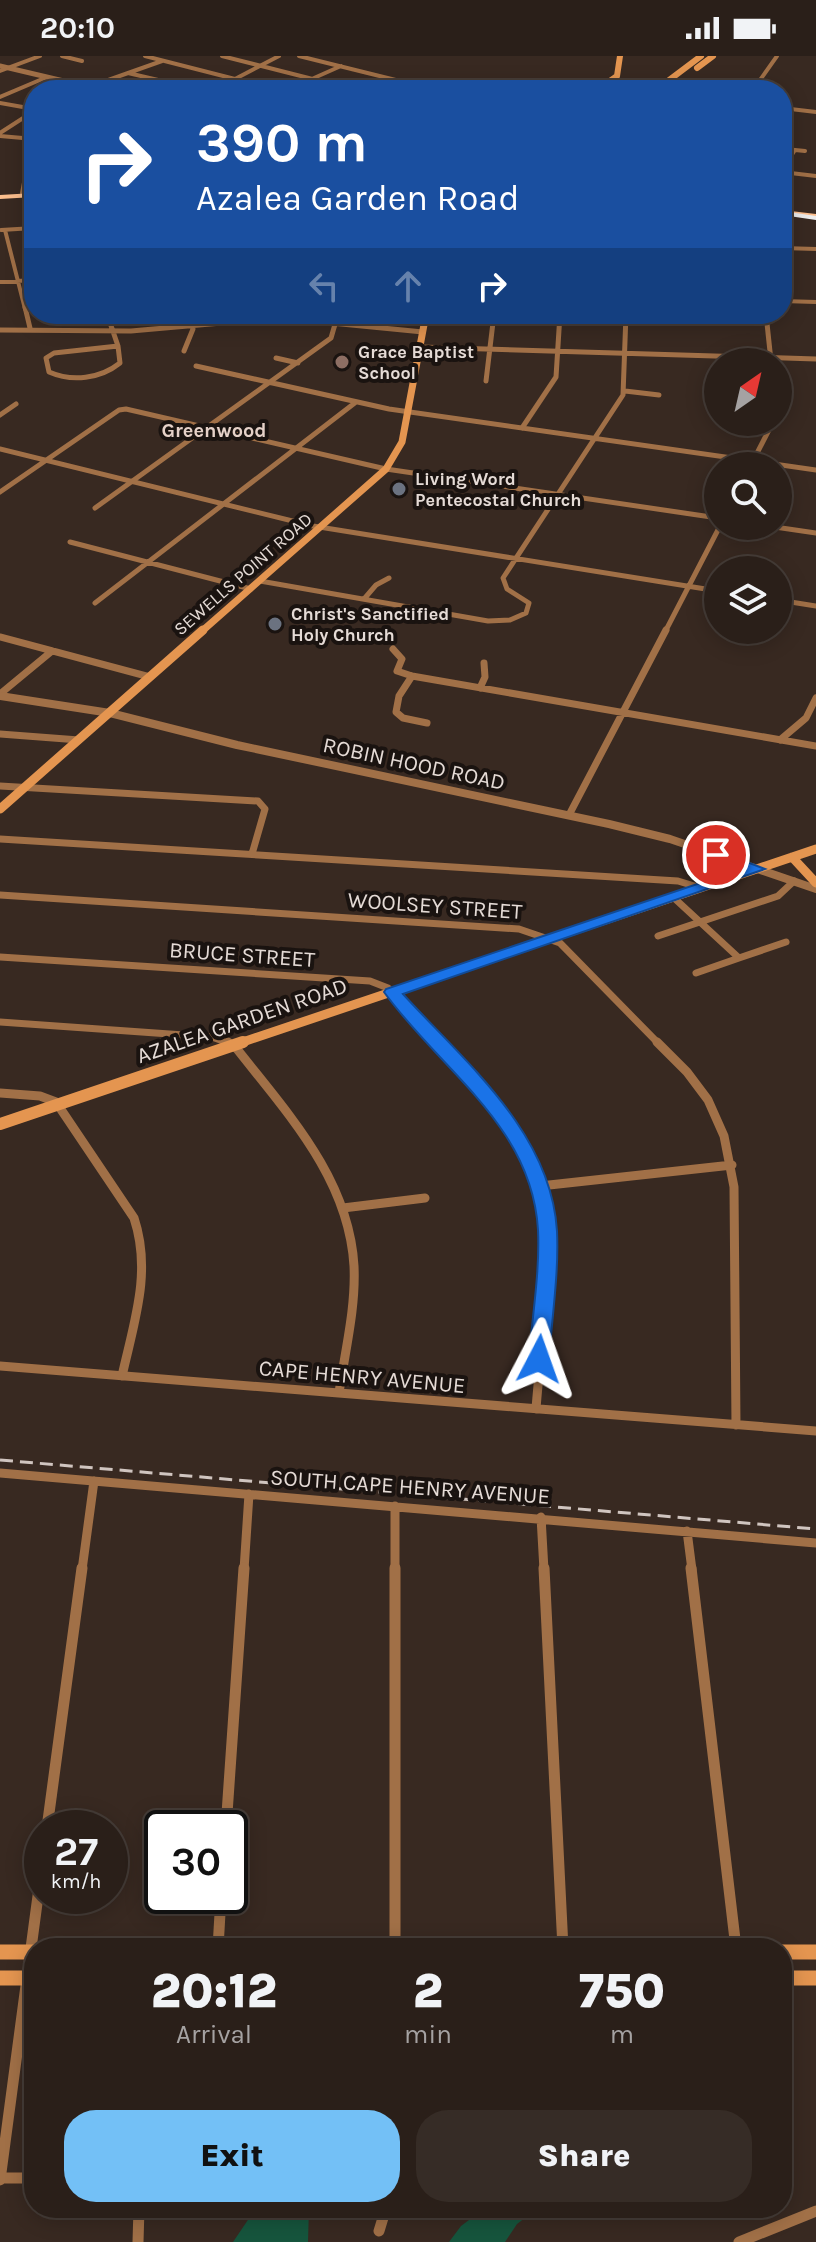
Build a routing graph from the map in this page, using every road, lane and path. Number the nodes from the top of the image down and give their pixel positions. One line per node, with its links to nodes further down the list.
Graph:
1 (40, 56): 16 (street)
2 (62, 56): 11 (street)
3 (145, 56): 12 (street)
4 (222, 56): 13 (street)
5 (279, 56): 13 (street)
6 (299, 56): 14 (street)
7 (620, 56): 21 (main road)
8 (701, 56): 30 (main road)
9 (713, 56): 31 (main road)
10 (777, 56): 32 (street)
11 (82, 61)
12 (163, 61): 17 (street); 19 (street)
13 (261, 66): 19 (street); 20 (street)
14 (341, 66): 20 (street); 28 (street)
15 (0, 68): 16 (street)
16 (8, 68): 18 (street)
17 (128, 73): 24 (street); 25 (street)
18 (47, 77): 22 (street); 23 (street)
19 (236, 79): 26 (street)
20 (312, 79): 27 (street)
21 (613, 79): 29 (street)
22 (40, 80)
23 (59, 80)
24 (108, 80)
25 (158, 80)
26 (240, 80)
27 (316, 80)
28 (397, 80)
29 (618, 80)
30 (669, 80)
31 (681, 80)
32 (760, 80)
33 (24, 87): 34 (street)
34 (0, 97)
35 (0, 103): 36 (street)
36 (24, 108)
37 (792, 109): 38 (street)
38 (816, 112)
39 (24, 117): 40 (street)
40 (0, 135): 41 (street)
41 (24, 138)
42 (792, 150): 43 (street)
43 (795, 150): 44 (street); 45 (street)
44 (805, 151)
45 (792, 155)
46 (792, 172): 47 (street)
47 (816, 176)
48 (24, 187): 49 (street)
49 (22, 193): 51 (main road)
50 (24, 195): 51 (main road)
51 (0, 196)
52 (792, 212): 53 (highway)
53 (816, 216)
54 (24, 229): 55 (street)
55 (3, 230): 58 (street)
56 (792, 248): 57 (street)
57 (816, 249)
58 (18, 281): 59 (street); 60 (street); 63 (street)
59 (24, 281)
60 (0, 282)
61 (792, 301): 62 (street)
62 (816, 302)
63 (24, 304)
64 (29, 324): 75 (street)
65 (111, 324): 77 (street)
66 (211, 324): 74 (street)
67 (335, 324): 90 (street)
68 (353, 324): 78 (street)
69 (424, 324): 78 (main road, SEWELLS POINT ROAD)
70 (493, 324): 82 (street)
71 (559, 324): 84 (street)
72 (626, 324): 85 (street)
73 (767, 324): 81 (street)
74 (193, 326): 77 (street); 83 (street)
75 (30, 328): 76 (street); 77 (street)
76 (0, 330)
77 (113, 331): 79 (street)
78 (423, 332): 80 (main road, SEWELLS POINT ROAD)
79 (118, 346): 79 (street)
80 (420, 347): 82 (street); 98 (main road, SEWELLS POINT ROAD)
81 (770, 348)
82 (489, 349): 84 (street); 92 (street)
83 (184, 351)
84 (558, 351): 85 (street); 101 (street)
85 (626, 354): 86 (street); 94 (street)
86 (704, 357)
87 (276, 358): 90 (street)
88 (816, 359): 89 (street)
89 (792, 360)
90 (298, 363): 93 (street)
91 (196, 366): 93 (street)
92 (486, 381)
93 (270, 383): 96 (street); 100 (street)
94 (625, 391): 95 (street); 102 (street)
95 (659, 395)
96 (356, 402): 98 (street); 103 (street)
97 (16, 404): 99 (street)
98 (408, 412): 101 (street); 108 (main road, SEWELLS POINT ROAD)
99 (0, 415)
100 (208, 428): 103 (street); 106 (street); 110 (street)
101 (522, 428): 102 (street)
102 (595, 438): 105 (street); 112 (street)
103 (296, 448): 108 (street); 113 (street)
104 (0, 449): 106 (street)
105 (704, 456)
106 (46, 460): 110 (street); 111 (street)
107 (792, 468): 109 (street)
108 (386, 469): 112 (street); 116 (main road, SEWELLS POINT ROAD)
109 (816, 470)
110 (134, 482): 113 (street); 114 (street)
111 (0, 492)
112 (559, 494): 115 (street); 121 (street)
113 (224, 504): 116 (street); 122 (street)
114 (95, 508)
115 (704, 516)
116 (321, 527): 121 (street); 124 (main road, SEWELLS POINT ROAD)
117 (792, 530): 118 (street)
118 (816, 533)
119 (713, 540): 125 (street)
120 (70, 542): 122 (street)
121 (517, 558): 125 (street); 128 (street)
122 (149, 563): 126 (street); 130 (street)
123 (389, 578): 128 (street)
124 (260, 581): 126 (main road, SEWELLS POINT ROAD); 128 (street)
125 (688, 586): 127 (street); 141 (street)
126 (251, 589): 137 (main road, SEWELLS POINT ROAD)
127 (704, 589)
128 (364, 599)
129 (792, 602): 131 (street)
130 (95, 603)
131 (816, 606)
132 (0, 637): 134 (street)
133 (393, 649): 136 (street)
134 (52, 651): 137 (street); 139 (street)
135 (484, 663): 138 (street)
136 (412, 676): 138 (street); 143 (street)
137 (150, 677): 142 (main road, SEWELLS POINT ROAD)
138 (480, 688): 141 (street)
139 (0, 695): 142 (street, ROBIN HOOD ROAD)
140 (816, 698): 146 (street)
141 (622, 712): 146 (street); 151 (street)
142 (110, 713): 145 (main road, SEWELLS POINT ROAD); 151 (street, ROBIN HOOD ROAD)
143 (427, 723)
144 (0, 734): 145 (street)
145 (79, 740): 149 (main road, SEWELLS POINT ROAD)
146 (780, 740): 147 (street)
147 (816, 746)
148 (0, 786): 149 (street)
149 (25, 787): 150 (main road, SEWELLS POINT ROAD); 154 (street)
150 (0, 809)
151 (569, 815): 155 (street, ROBIN HOOD ROAD)
152 (0, 839): 154 (street)
153 (816, 849): 156 (main road, AZALEA GARDEN ROAD)
154 (252, 854): 161 (street)
155 (716, 855): 157 (street, ROBIN HOOD ROAD); 159 (main road)
156 (792, 857): 157 (main road, AZALEA GARDEN ROAD); 160 (main road)
157 (757, 869): 158 (street, ROBIN HOOD ROAD); 159 (main road, AZALEA GARDEN ROAD)
158 (794, 881): 160 (street, ROBIN HOOD ROAD); 164 (street)
159 (718, 882): 161 (main road, AZALEA GARDEN ROAD)
160 (816, 886)
161 (701, 888): 163 (main road, AZALEA GARDEN ROAD)
162 (0, 895): 166 (street, WOOLSEY STREET)
163 (673, 897): 164 (street); 166 (main road, AZALEA GARDEN ROAD)
164 (700, 922): 165 (street); 169 (street)
165 (658, 936)
166 (552, 938): 171 (main road, AZALEA GARDEN ROAD); 177 (street)
167 (786, 942): 169 (street)
168 (0, 957): 171 (street, BRUCE STREET)
169 (739, 958): 170 (street)
170 (696, 973)
171 (392, 992): 173 (main road, AZALEA GARDEN ROAD); 178 (street)
172 (0, 1022): 173 (street)
173 (233, 1045): 175 (main road, AZALEA GARDEN ROAD); 180 (street)
174 (0, 1093): 175 (street)
175 (58, 1105): 176 (main road, AZALEA GARDEN ROAD); 182 (street)
176 (0, 1124)
177 (732, 1165): 178 (street); 185 (street)
178 (540, 1186): 184 (street)
179 (425, 1198): 180 (street)
180 (343, 1208): 183 (street)
181 (0, 1366): 182 (street, CAPE HENRY AVENUE)
182 (122, 1376): 183 (street, CAPE HENRY AVENUE)
183 (339, 1393): 184 (street, CAPE HENRY AVENUE)
184 (536, 1409): 185 (street, CAPE HENRY AVENUE)
185 (736, 1425): 186 (street, CAPE HENRY AVENUE)
186 (816, 1431)
187 (0, 1473): 188 (street, SOUTH CAPE HENRY AVENUE)
188 (94, 1481): 189 (street, SOUTH CAPE HENRY AVENUE); 194 (street)
189 (249, 1494): 190 (street, SOUTH CAPE HENRY AVENUE); 195 (street)
190 (395, 1506): 191 (street, SOUTH CAPE HENRY AVENUE); 200 (street)
191 (541, 1517): 192 (street, SOUTH CAPE HENRY AVENUE); 201 (street)
192 (687, 1531): 193 (street, SOUTH CAPE HENRY AVENUE); 202 (street)
193 (816, 1543)
194 (49, 1810)
195 (227, 1810)
196 (36, 1914): 198 (street)
197 (220, 1914): 199 (street)
198 (34, 1938)
199 (219, 1938)
200 (395, 1938)
201 (562, 1938)
202 (735, 1938)
203 (0, 1952): 204 (main road)
204 (24, 1952)
205 (792, 1952): 206 (main road)
206 (816, 1952)
207 (0, 1978): 208 (main road)
208 (24, 1978)
209 (792, 1978): 210 (main road)
210 (816, 1978)
211 (24, 2023): 213 (street)
212 (24, 2178): 213 (street)
213 (0, 2179)
214 (816, 2211): 219 (street)
215 (139, 2218): 218 (street)
216 (383, 2218): 217 (street)
217 (379, 2231)
218 (138, 2242)
219 (739, 2242)

